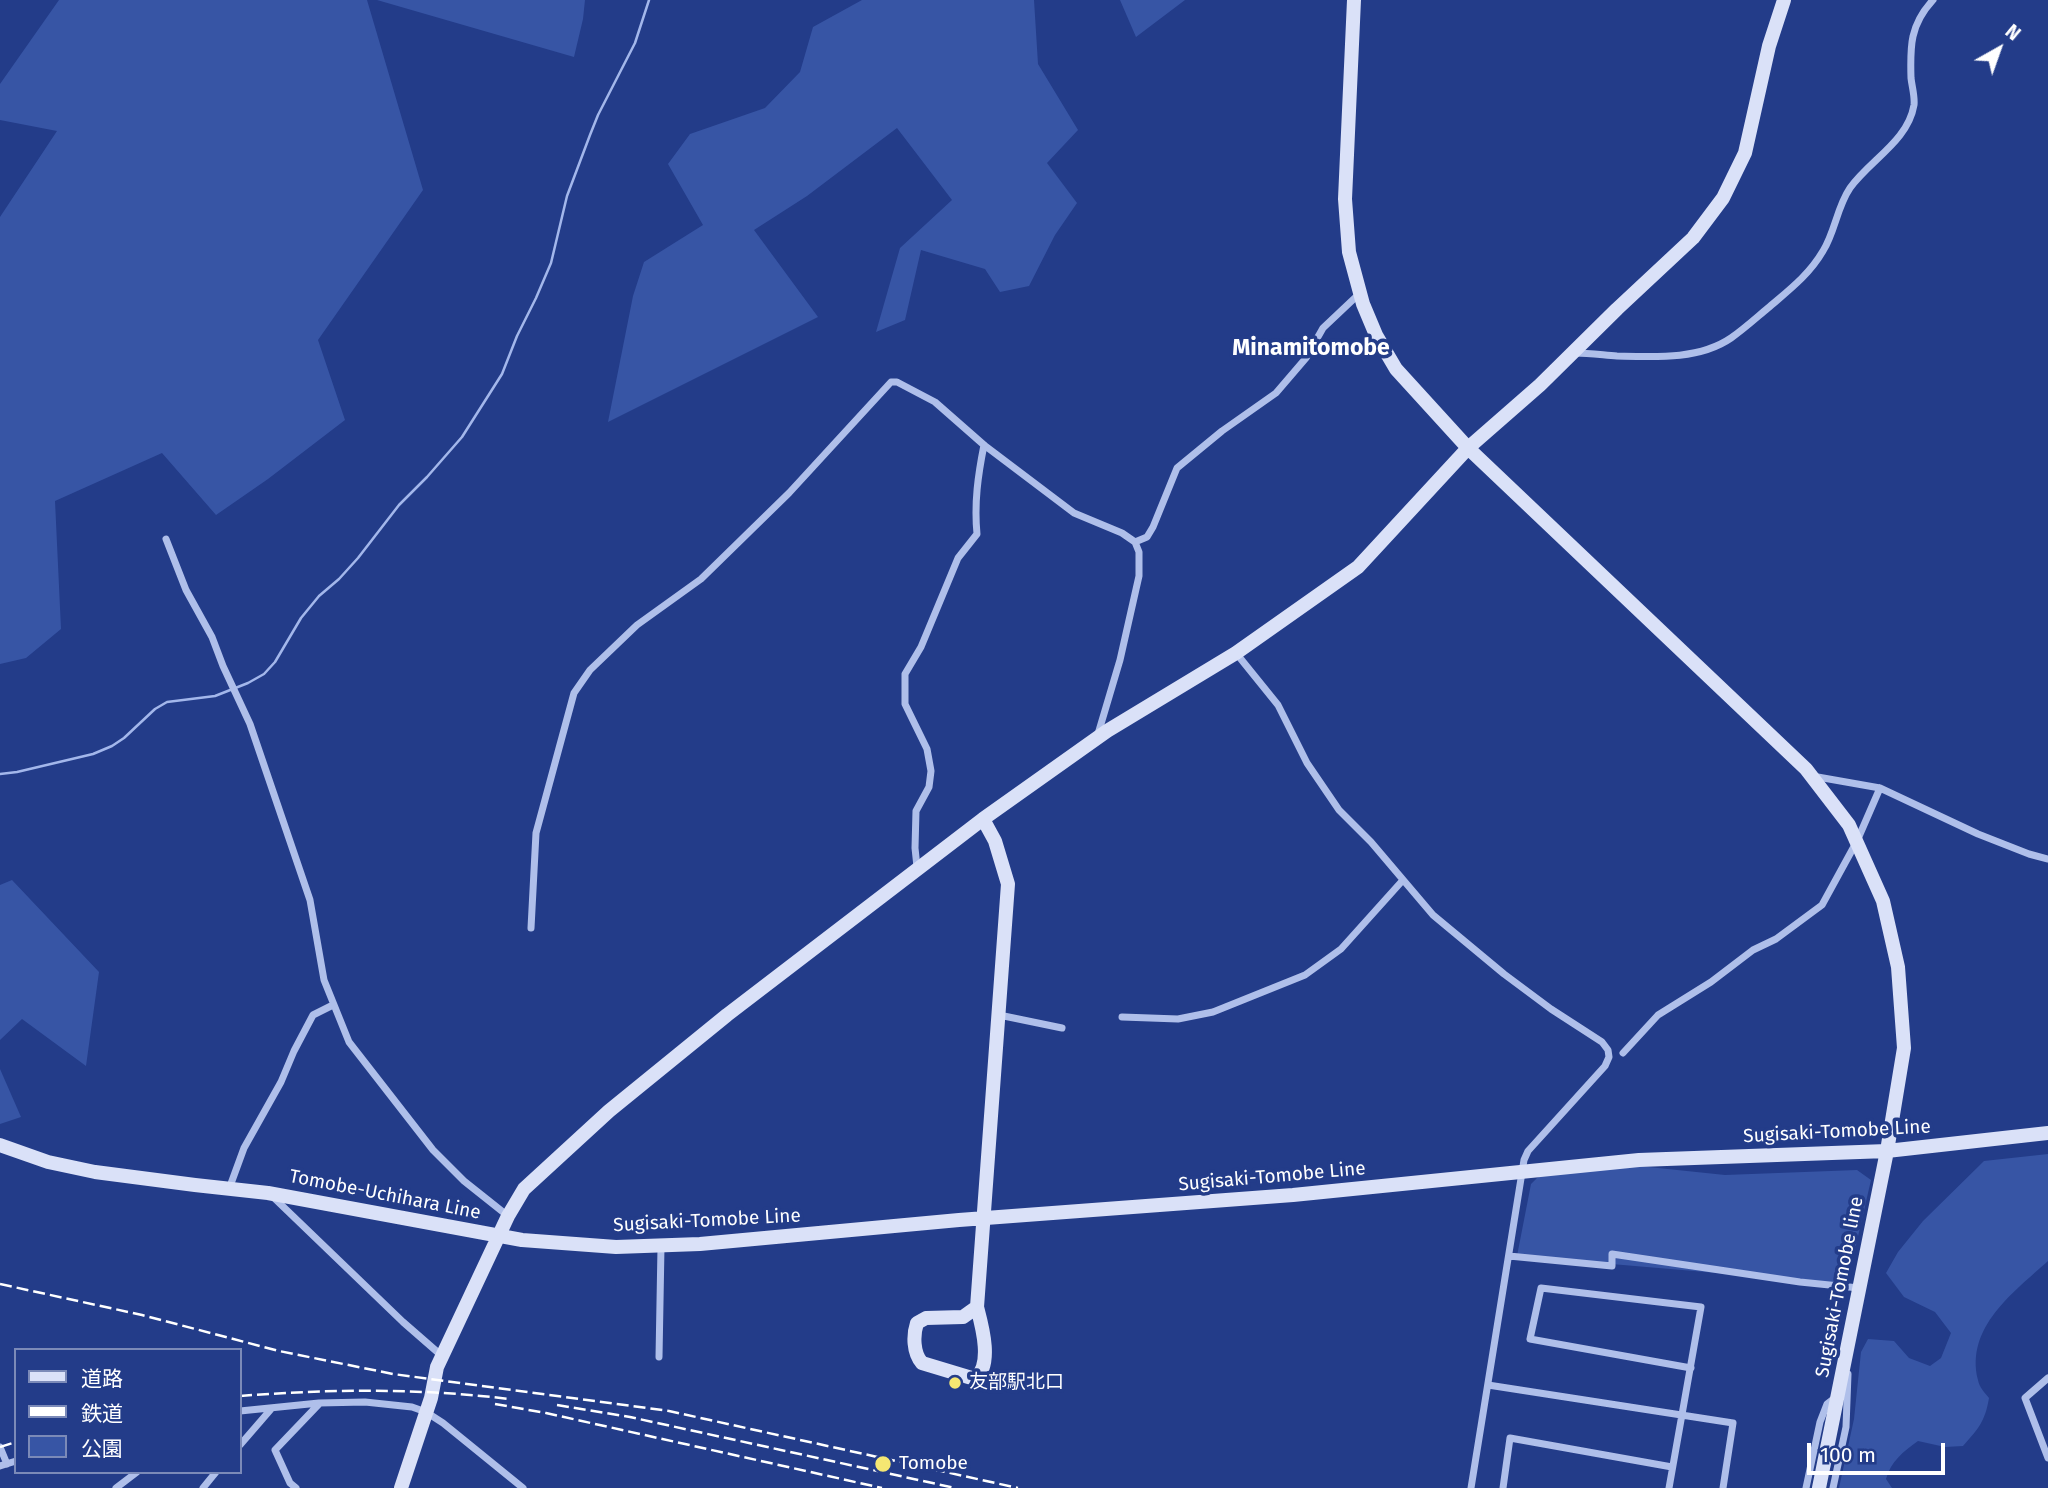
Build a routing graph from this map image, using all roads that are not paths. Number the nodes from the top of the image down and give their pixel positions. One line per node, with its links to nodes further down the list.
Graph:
1 (1354, 0): 4 (street, Sugisaki-Tomobe line)
2 (1784, 0): 5 (street)
3 (1933, 0): 5 (street)
4 (1360, 293): 7 (street, Sugisaki-Tomobe line); 9 (street)
5 (1572, 354): 7 (street)
6 (984, 445): 9 (street); 17 (street); 19 (street)
7 (1468, 448): 10 (street); 12 (street, Sugisaki-Tomobe line)
8 (166, 539): 20 (street)
9 (1135, 542): 11 (street)
10 (1236, 653): 11 (street); 18 (street)
11 (1097, 738): 14 (street)
12 (1811, 776): 13 (street); 15 (street, Sugisaki-Tomobe line)
13 (1880, 788): 15 (street); 16 (street)
14 (983, 819): 17 (street); 21 (street)
15 (1857, 841): 24 (street); 27 (street, Sugisaki-Tomobe line)
16 (2048, 859)
17 (917, 871): 31 (street)
18 (1403, 880): 22 (street); 28 (street)
19 (531, 928)
20 (333, 1005): 29 (street); 31 (street)
21 (999, 1014): 23 (street); 32 (street)
22 (1122, 1017)
23 (1062, 1028)
24 (1623, 1053)
25 (2048, 1133): 27 (street, Sugisaki-Tomobe Line)
26 (0, 1145): 29 (street, Tomobe-Uchihara Line)
27 (1887, 1151): 28 (street, Sugisaki-Tomobe Line); 36 (street, Sugisaki-Tomobe line)
28 (1522, 1171): 32 (street, Sugisaki-Tomobe Line); 35 (street)
29 (229, 1189): 30 (street, Tomobe-Uchihara Line)
30 (268, 1192): 33 (street, Tomobe-Uchihara Line); 41 (street)
31 (508, 1216): 33 (street)
32 (984, 1219): 34 (street, Sugisaki-Tomobe Line); 37 (street)
33 (498, 1237): 34 (street, Sugisaki-Tomobe Line); 41 (street, Tomobe-Uchihara Line)
34 (661, 1247): 42 (street)
35 (1509, 1256): 36 (street); 45 (street)
36 (1860, 1288): 40 (street, Sugisaki-Tomobe line)
37 (977, 1307): 38 (street); 39 (street)
38 (963, 1317): 39 (street); 39 (street)
39 (982, 1326)
40 (1849, 1341): 46 (street, Sugisaki-Tomobe line); 70 (street)
41 (442, 1356): 50 (street, Tomobe-Uchihara Line)
42 (659, 1357)
43 (1691, 1368): 43 (street); 51 (street)
44 (2048, 1378): 54 (street)
45 (1488, 1385): 51 (street); 64 (street)
46 (1838, 1396): 68 (street); 69 (street, Sugisaki-Tomobe line)
47 (320, 1404): 48 (street); 50 (street); 59 (street)
48 (272, 1407): 49 (street); 52 (street)
49 (242, 1411)
50 (426, 1412): 62 (street, Tomobe-Uchihara Line); 63 (street)
51 (1682, 1415): 56 (street); 67 (street)
52 (242, 1443)
53 (0, 1447): 55 (street)
54 (2048, 1458)
55 (3, 1465)
56 (1672, 1466): 65 (street); 66 (street)
57 (134, 1474): 60 (street)
58 (214, 1474): 61 (street)
59 (290, 1486)
60 (117, 1488)
61 (203, 1488)
62 (401, 1488)
63 (523, 1488)
64 (1471, 1488)
65 (1503, 1488)
66 (1669, 1488)
67 (1723, 1488)
68 (1806, 1488)
69 (1819, 1488)
70 (1833, 1488)

